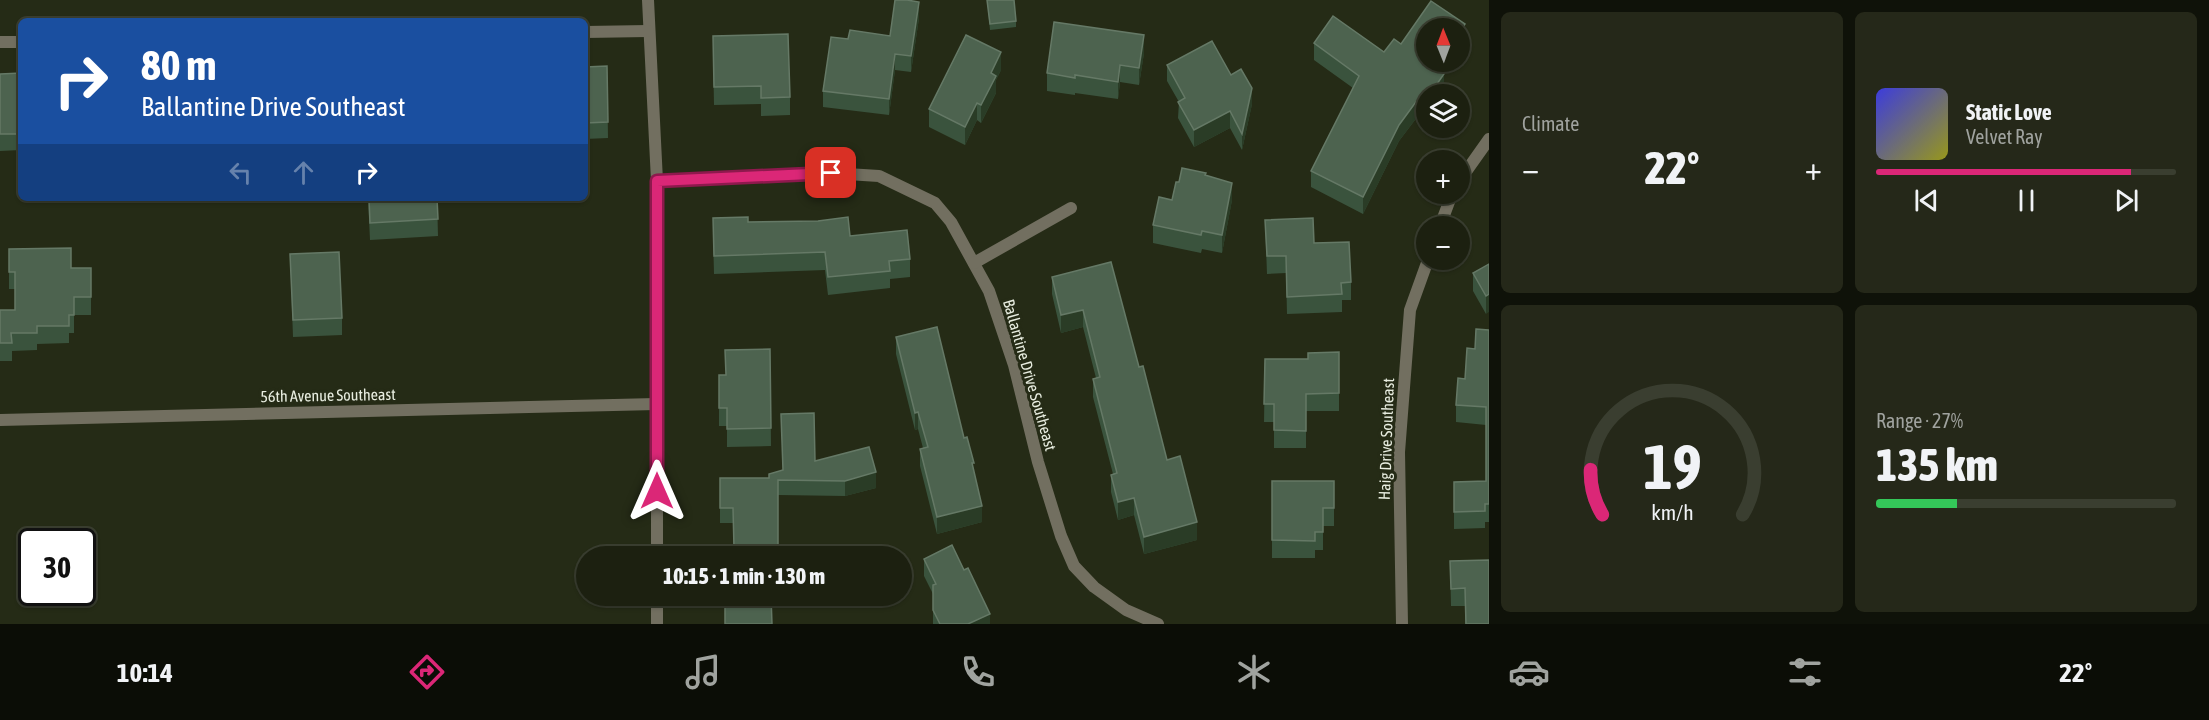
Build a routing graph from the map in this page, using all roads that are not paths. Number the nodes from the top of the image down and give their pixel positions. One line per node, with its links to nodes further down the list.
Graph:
1 (648, 0): 2 (street)
2 (648, 31): 3 (street); 8 (street)
3 (588, 32)
4 (0, 42): 5 (street)
5 (18, 42)
6 (1489, 139): 7 (street)
7 (1470, 166)
8 (657, 181): 10 (street, Ballantine Drive Southeast); 12 (street)
9 (1071, 208): 10 (street)
10 (974, 263): 17 (street, Ballantine Drive Southeast)
11 (1424, 270): 18 (street, Haig Drive Southeast)
12 (656, 404): 13 (street, 56th Avenue Southeast); 14 (street)
13 (0, 420)
14 (657, 546)
15 (657, 606): 16 (street)
16 (657, 624)
17 (1158, 624)
18 (1402, 624)

